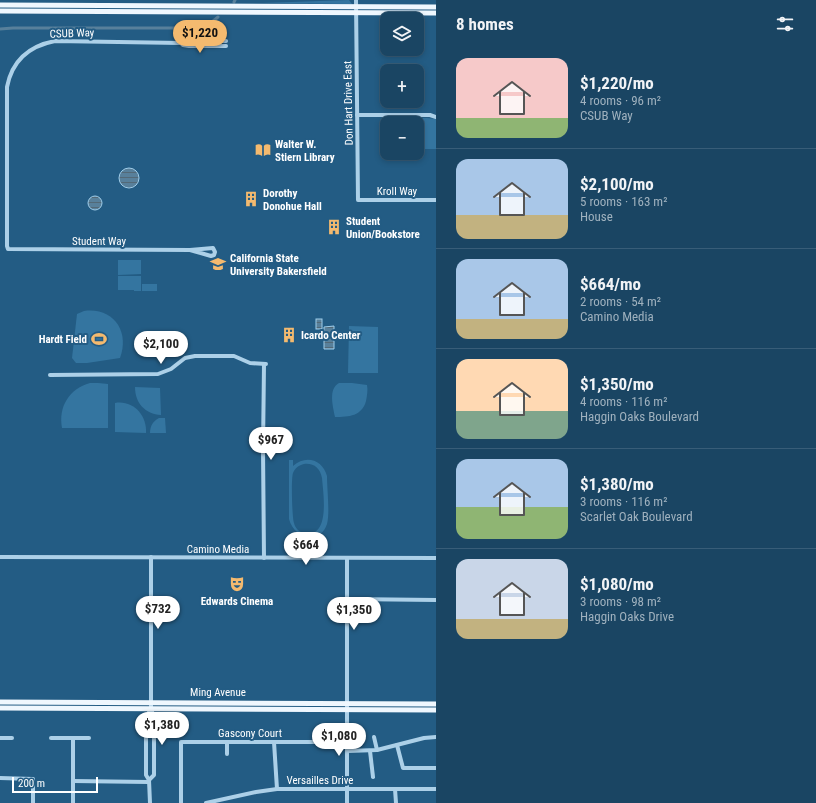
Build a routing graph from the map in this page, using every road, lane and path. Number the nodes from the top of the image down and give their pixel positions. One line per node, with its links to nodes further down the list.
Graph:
1 (356, 0): 4 (street, Don Hart Drive East)
2 (0, 5): 3 (main road)
3 (243, 6): 4 (main road); 7 (main road)
4 (356, 7): 5 (main road); 8 (street, Don Hart Drive East)
5 (436, 7)
6 (0, 12): 7 (main road)
7 (226, 12): 8 (main road)
8 (356, 13): 9 (main road); 11 (street, Don Hart Drive East)
9 (436, 14)
10 (226, 44): 15 (street, CSUB Way)
11 (357, 115): 12 (street); 13 (street, Don Hart Drive East)
12 (436, 117)
13 (358, 200): 14 (street, Kroll Way)
14 (436, 200)
15 (8, 249): 16 (street, Student Way)
16 (190, 250): 16 (street, Student Way)
17 (50, 375): 20 (street)
18 (0, 557): 19 (street, Camino Media)
19 (151, 557): 20 (street, Camino Media); 26 (street)
20 (264, 558): 21 (street, Camino Media)
21 (347, 558): 22 (street, Camino Media); 23 (street)
22 (436, 558)
23 (347, 599): 24 (street); 27 (street)
24 (436, 600)
25 (0, 702): 26 (main road, Ming Avenue)
26 (151, 703): 27 (main road, Ming Avenue); 30 (street)
27 (347, 703): 28 (main road, Ming Avenue); 31 (street)
28 (436, 704)
29 (0, 708): 30 (main road, Ming Avenue)
30 (151, 709): 31 (main road, Ming Avenue); 52 (street); 52 (street)
31 (347, 710): 32 (main road, Ming Avenue); 45 (street)
32 (436, 710)
33 (374, 737): 44 (street)
34 (436, 737): 43 (street)
35 (0, 738): 36 (street)
36 (12, 738)
37 (51, 738): 38 (street)
38 (73, 738): 39 (street); 51 (street)
39 (89, 738)
40 (227, 742): 41 (street, Gascony Court); 47 (street); 60 (street, Gascony Court)
41 (274, 742): 42 (street, Gascony Court); 53 (street)
42 (318, 742)
43 (397, 745): 44 (street); 48 (street)
44 (377, 750): 46 (street)
45 (347, 751): 46 (street); 54 (street)
46 (370, 751): 50 (street)
47 (227, 754)
48 (436, 768)
49 (0, 778): 57 (street)
50 (373, 778)
51 (73, 781): 52 (street); 58 (street)
52 (149, 781): 59 (street)
53 (277, 789): 54 (street, Versailles Drive); 61 (street, Versailles Drive)
54 (347, 789): 55 (street, Versailles Drive); 62 (street)
55 (395, 789): 56 (street, Versailles Drive); 63 (street)
56 (436, 789)
57 (33, 803)
58 (73, 803)
59 (150, 803)
60 (181, 803)
61 (206, 803)
62 (347, 803)
63 (396, 803)

